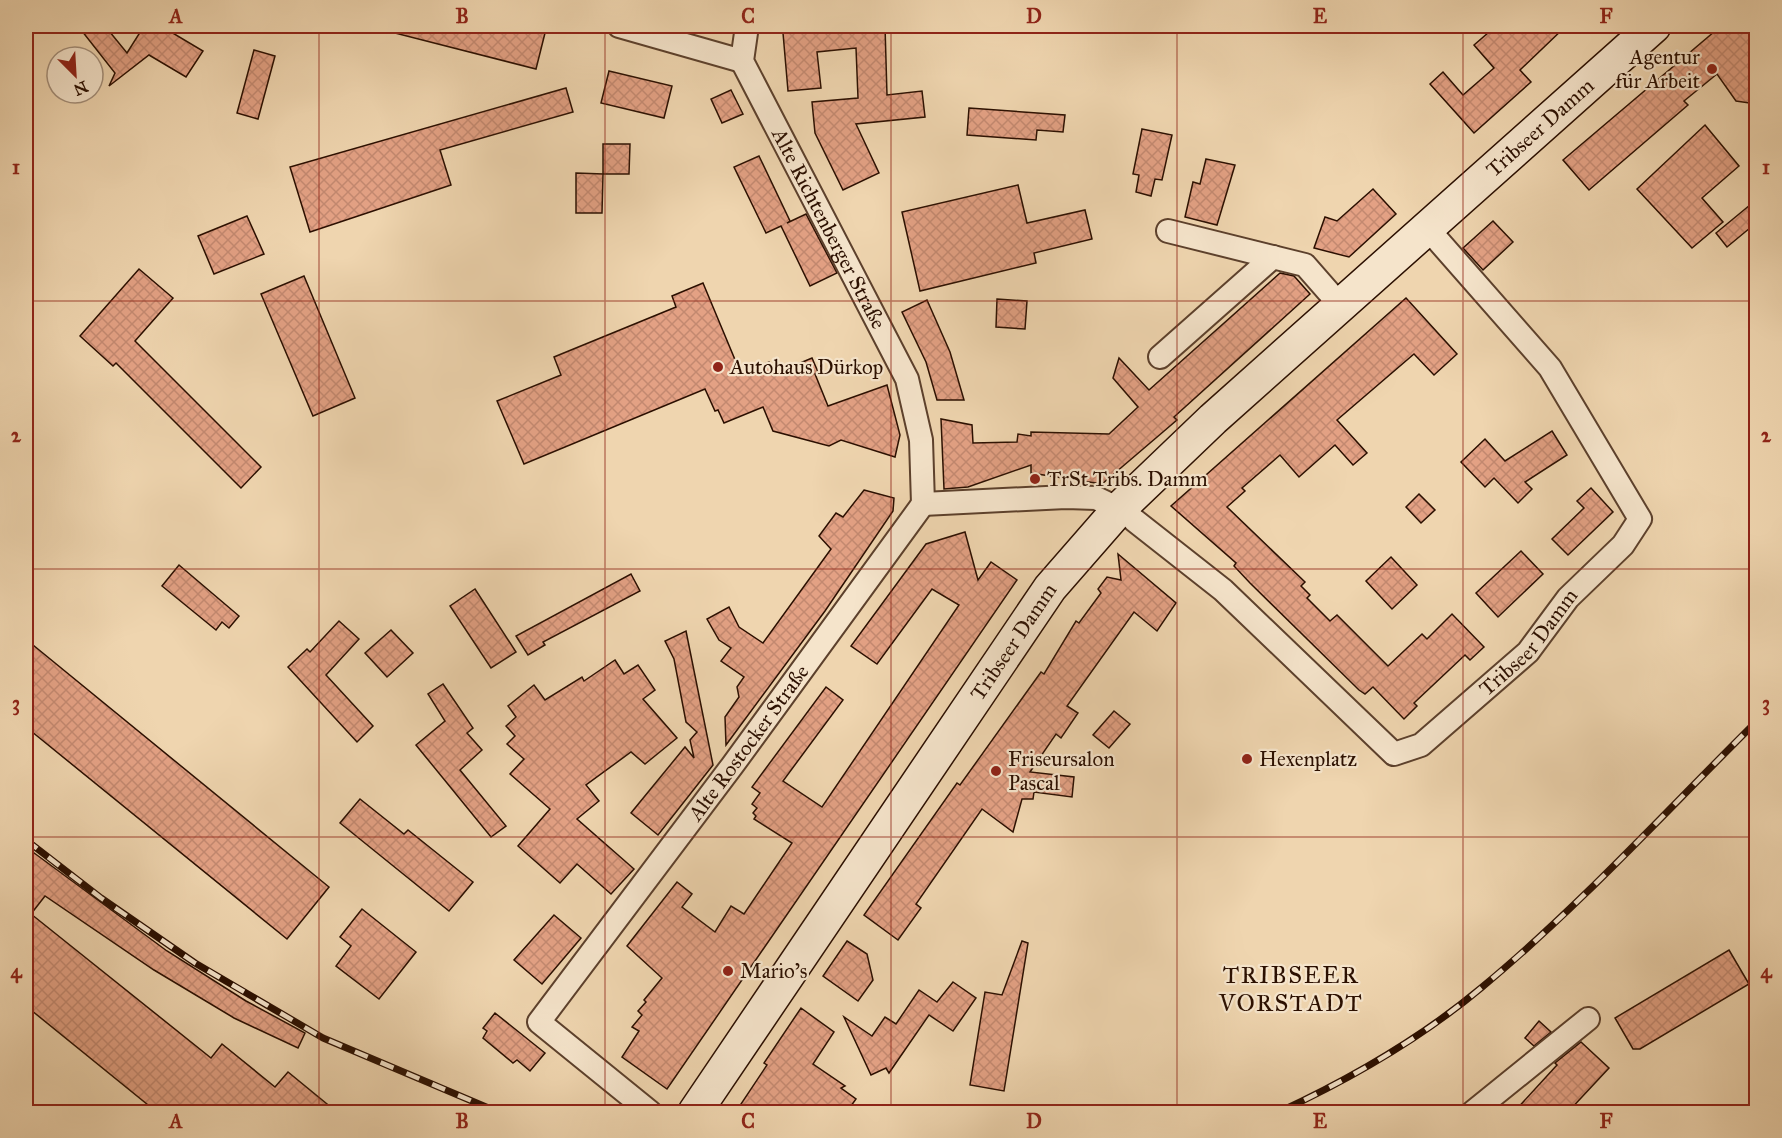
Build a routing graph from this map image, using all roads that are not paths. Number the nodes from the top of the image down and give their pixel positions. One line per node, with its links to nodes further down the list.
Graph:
1 (619, 26): 4 (street)
2 (747, 26): 4 (street)
3 (1654, 26): 5 (main road, Tribseer Damm)
4 (742, 61): 10 (street, Alte Richtenberger Straße)
5 (1428, 229): 8 (main road, Tribseer Damm); 11 (street, Tribseer Damm)
6 (1168, 231): 7 (street)
7 (1273, 257): 8 (street); 9 (street)
8 (1340, 305): 11 (main road, Tribseer Damm)
9 (1160, 357)
10 (922, 504): 11 (street); 14 (street, Alte Rostocker Straße)
11 (1116, 509): 13 (main road, Tribseer Damm)
12 (1588, 1019): 17 (street)
13 (750, 1031): 15 (main road, Tribseer Damm); 16 (main road, Tribseer Damm)
14 (650, 1113)
15 (679, 1113)
16 (695, 1113)
17 (1473, 1113)

